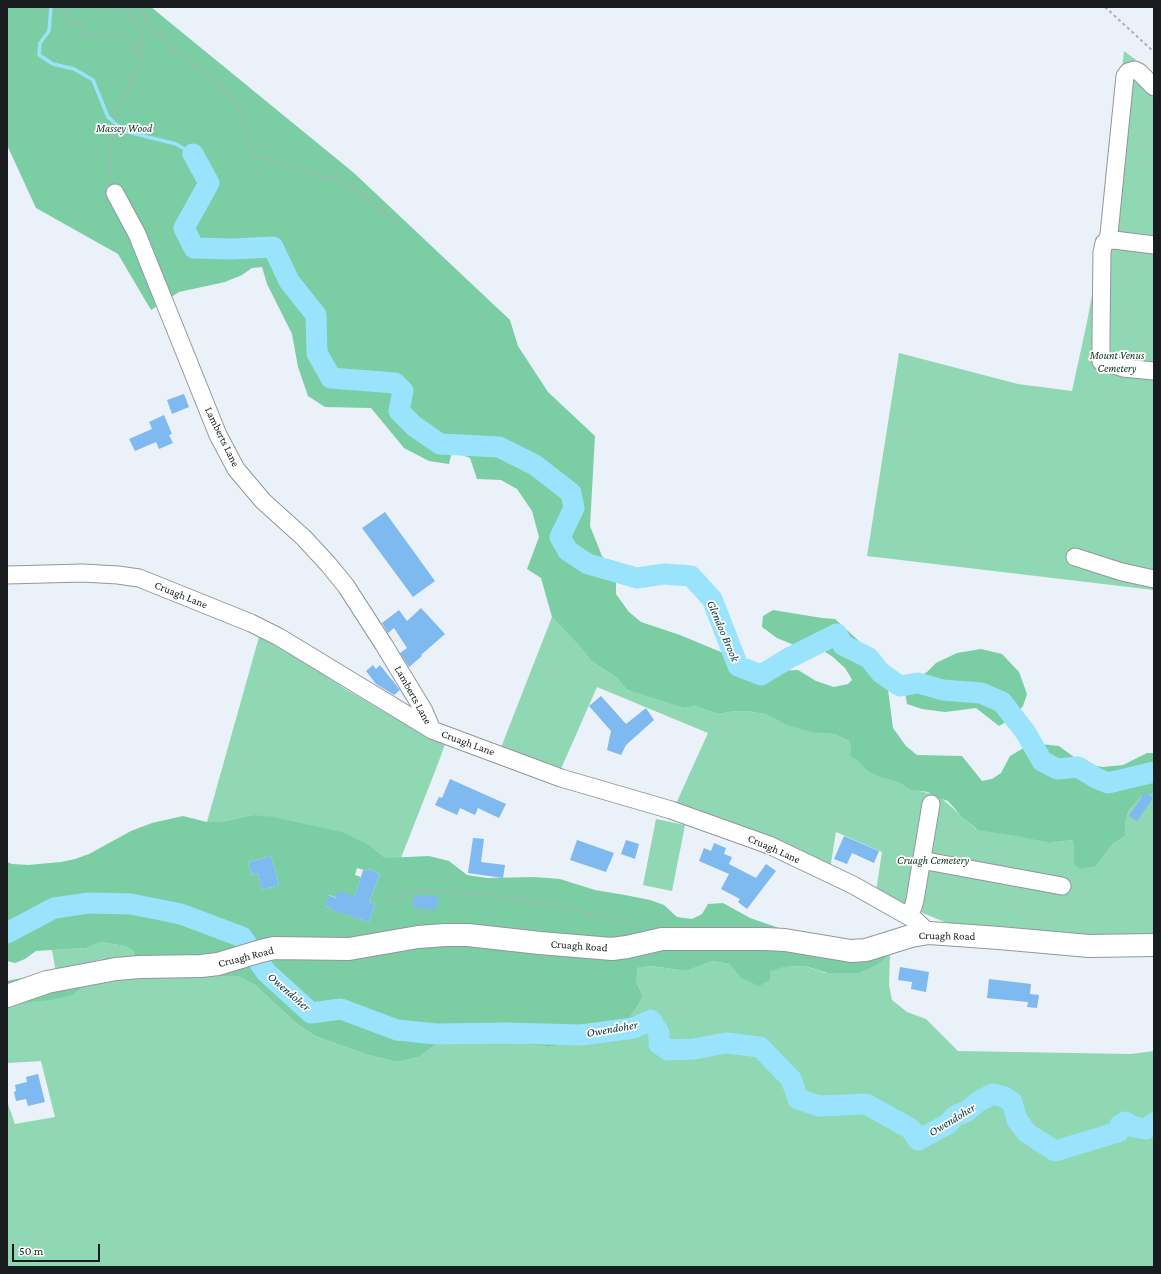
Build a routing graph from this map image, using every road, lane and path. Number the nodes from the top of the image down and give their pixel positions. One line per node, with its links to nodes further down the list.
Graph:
1 (63, 7): 6 (path)
2 (127, 7): 6 (path)
3 (140, 7): 9 (path)
4 (1105, 7): 5 (path)
5 (1154, 52)
6 (141, 59): 8 (path)
7 (1154, 87): 10 (street)
8 (115, 193): 16 (street, Lamberts Lane)
9 (400, 226)
10 (1107, 241): 11 (street); 12 (street)
11 (1154, 245)
12 (1154, 371)
13 (1075, 557): 15 (street)
14 (7, 575): 16 (street, Cruagh Lane)
15 (1154, 579)
16 (432, 730): 21 (street, Cruagh Lane)
17 (931, 804): 18 (street)
18 (921, 860): 19 (street); 21 (street)
19 (1062, 886)
20 (390, 902): 22 (path)
21 (908, 916): 23 (street, Cruagh Lane)
22 (646, 927)
23 (929, 933): 24 (main road, Cruagh Road); 25 (main road, Cruagh Road)
24 (1154, 946)
25 (7, 996)

